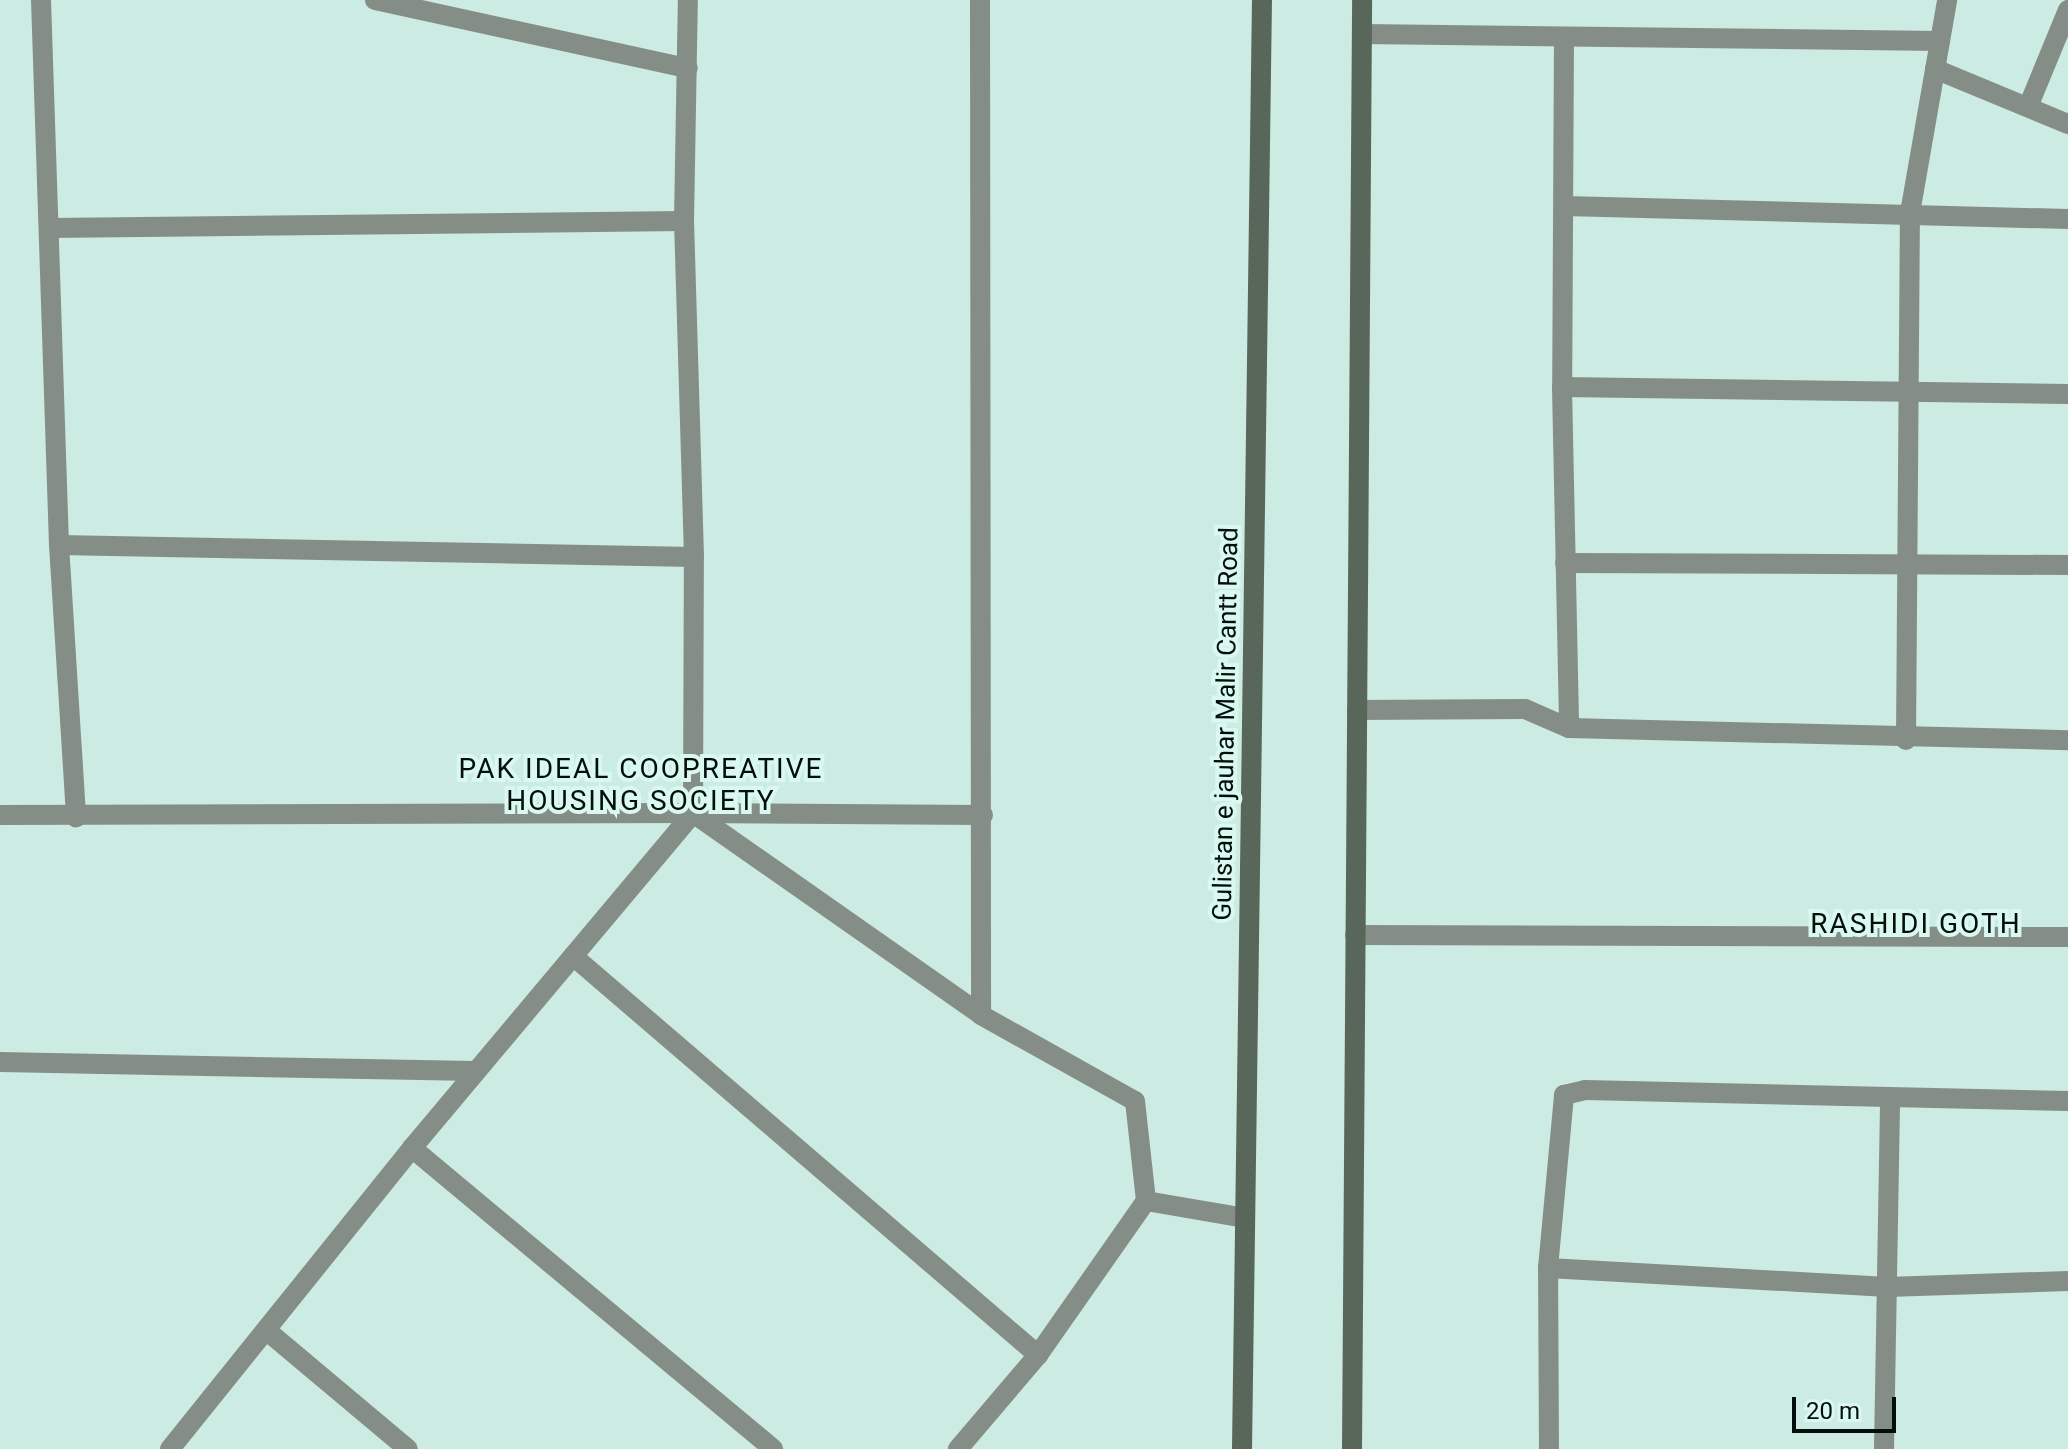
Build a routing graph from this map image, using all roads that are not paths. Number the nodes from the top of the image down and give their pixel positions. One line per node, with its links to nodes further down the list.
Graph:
1 (41, 0): 20 (street)
2 (375, 0): 12 (street)
3 (688, 0): 12 (street)
4 (980, 0): 35 (street)
5 (1262, 0): 47 (main road, Gulistan e jauhar Malir Cantt Road)
6 (1362, 0): 9 (main road)
7 (1941, 2): 11 (street)
8 (2068, 10): 14 (street)
9 (1362, 34): 10 (street); 29 (main road)
10 (1564, 37): 11 (street); 16 (street)
11 (1940, 41): 13 (street)
12 (688, 68): 19 (street)
13 (1935, 69): 14 (street); 17 (street)
14 (2028, 107): 15 (street)
15 (2068, 124)
16 (1564, 206): 17 (street); 21 (street)
17 (1910, 213): 18 (street); 22 (street)
18 (2068, 219)
19 (684, 221): 20 (street); 25 (street)
20 (50, 228): 24 (street)
21 (1562, 387): 22 (street); 27 (street)
22 (1909, 393): 23 (street); 26 (street)
23 (2068, 394)
24 (59, 545): 25 (street); 36 (street)
25 (694, 557): 33 (street)
26 (1909, 561): 27 (street); 28 (street); 31 (street)
27 (1565, 563): 30 (street)
28 (2068, 565)
29 (1357, 710): 30 (street); 37 (main road)
30 (1569, 728): 31 (street)
31 (1906, 740): 32 (street)
32 (2068, 740)
33 (693, 813): 35 (street); 36 (street); 39 (street); 40 (street)
34 (0, 815): 36 (street)
35 (983, 815): 40 (street)
36 (76, 817)
37 (1355, 935): 38 (street); 58 (main road)
38 (2068, 937)
39 (573, 956): 42 (street); 52 (street)
40 (981, 1015): 46 (street)
41 (0, 1062): 42 (street)
42 (475, 1071): 45 (street)
43 (1890, 1100): 44 (street); 48 (street); 50 (street)
44 (2068, 1101)
45 (412, 1148): 51 (street); 55 (street)
46 (1146, 1201): 47 (street); 52 (street)
47 (1245, 1218): 57 (main road, Gulistan e jauhar Malir Cantt Road)
48 (1548, 1268): 50 (street); 59 (street)
49 (2068, 1281): 50 (street)
50 (1887, 1287): 60 (street)
51 (266, 1330): 53 (street); 54 (street)
52 (1038, 1355): 56 (street)
53 (170, 1449)
54 (408, 1449)
55 (773, 1449)
56 (958, 1449)
57 (1242, 1449)
58 (1352, 1449)
59 (1549, 1449)
60 (1884, 1449)

